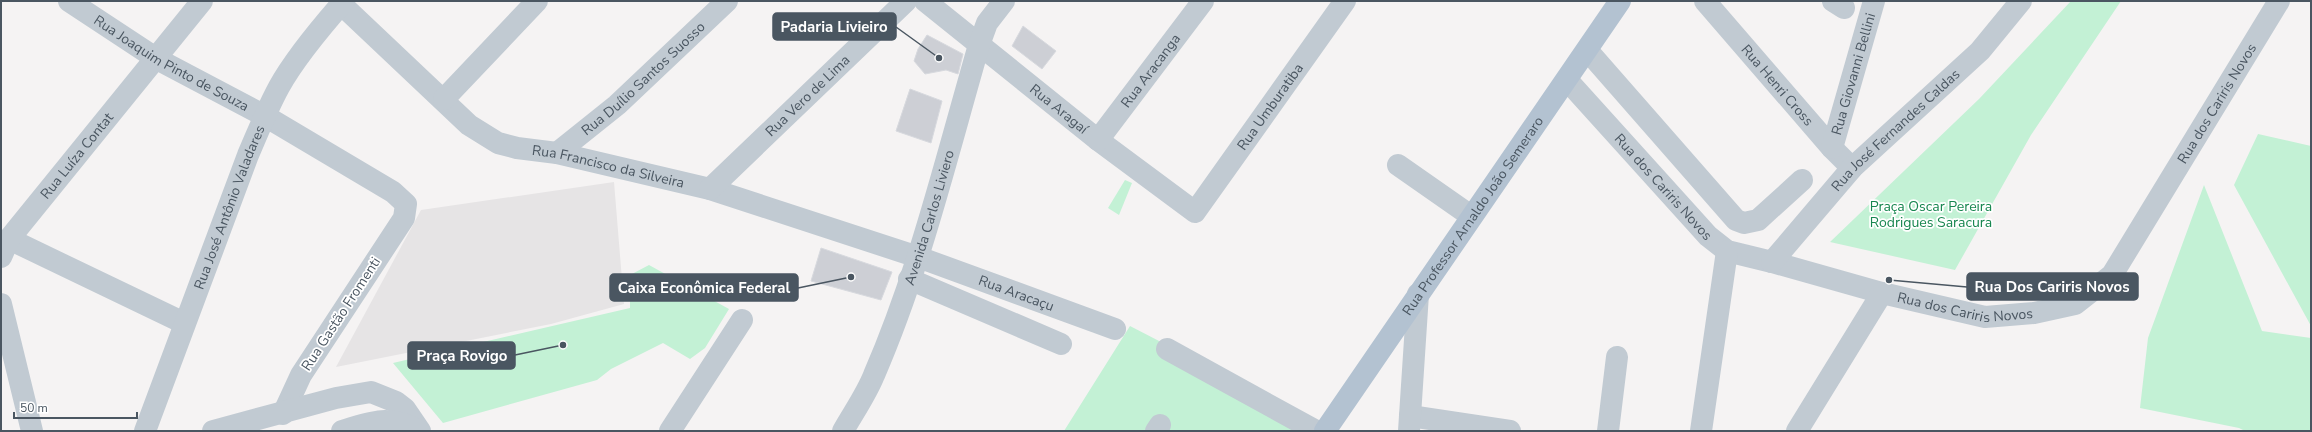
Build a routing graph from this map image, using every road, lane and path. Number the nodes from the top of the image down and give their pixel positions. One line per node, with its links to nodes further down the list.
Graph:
1 (70, 1): 18 (street, Rua Joaquim Pinto de Souza)
2 (202, 1): 18 (street, Rua Luíza Contat)
3 (537, 1): 20 (street)
4 (727, 1): 24 (street, Rua Duílio Santos Suosso)
5 (906, 1): 28 (street, Rua Vero de Lima)
6 (925, 1): 16 (street, Rua Aragaí)
7 (1004, 1): 16 (street, Avenida Carlos Liviero)
8 (1203, 1): 22 (street, Rua Aracanga)
9 (1345, 1): 29 (street, Rua Umburatiba)
10 (1620, 1): 17 (main road, Rua Professor Arnaldo João Semeraro)
11 (1705, 1): 23 (street, Rua Henri Cross)
12 (1874, 1): 23 (street, Rua Giovanni Bellini)
13 (2021, 1): 26 (street, Rua José Fernandes Caldas)
14 (2279, 1): 37 (street, Rua dos Cariris Novos)
15 (343, 3): 20 (street, Rua Francisco da Silveira); 21 (street, Rua José Antônio Valadares)
16 (979, 45): 22 (street, Rua Aragaí); 34 (street, Avenida Carlos Liviero)
17 (1587, 50): 19 (main road, Rua Professor Arnaldo João Semeraro); 27 (street)
18 (157, 59): 21 (street, Rua Joaquim Pinto de Souza); 32 (street, Rua Luíza Contat)
19 (1567, 80): 30 (main road, Rua Professor Arnaldo João Semeraro); 33 (street, Rua dos Cariris Novos)
20 (444, 100): 24 (street, Rua Francisco da Silveira)
21 (264, 116): 31 (street, Rua Joaquim Pinto de Souza); 41 (street, Rua José Antônio Valadares)
22 (1098, 140): 29 (street, Rua Aragaí)
23 (1832, 148): 26 (street, Rua Henri Cross)
24 (557, 153): 28 (street, Rua Francisco da Silveira)
25 (1398, 165): 30 (street)
26 (1852, 168): 35 (street, Rua José Fernandes Caldas)
27 (1802, 180)
28 (710, 189): 34 (street, Rua Francisco da Silveira)
29 (1195, 212)
30 (1471, 216): 38 (main road, Rua Professor Arnaldo João Semeraro)
31 (404, 218): 46 (street, Rua Gastão Fromenti)
32 (5, 248): 41 (street)
33 (1727, 252): 35 (street, Rua dos Cariris Novos); 59 (street)
34 (918, 256): 36 (street, Avenida Carlos Liviero); 42 (street, Rua Aracaçu)
35 (1772, 262): 37 (street, Rua dos Cariris Novos)
36 (910, 279): 43 (street); 48 (street, Avenida Carlos Liviero)
37 (1882, 293): 60 (street)
38 (1418, 294): 47 (street); 56 (main road, Rua Professor Arnaldo João Semeraro)
39 (1, 304): 49 (street)
40 (742, 320): 54 (street)
41 (184, 324): 50 (street, Rua José Antônio Valadares)
42 (1115, 329)
43 (1061, 344)
44 (1167, 349): 55 (street)
45 (1617, 357): 58 (street)
46 (283, 414): 51 (street); 53 (street)
47 (1409, 424): 57 (street)
48 (847, 430)
49 (32, 431)
50 (145, 431)
51 (214, 431)
52 (342, 431): 53 (street)
53 (420, 431)
54 (670, 431)
55 (1316, 431)
56 (1325, 431)
57 (1510, 431)
58 (1608, 431)
59 (1701, 431)
60 (1797, 431)

